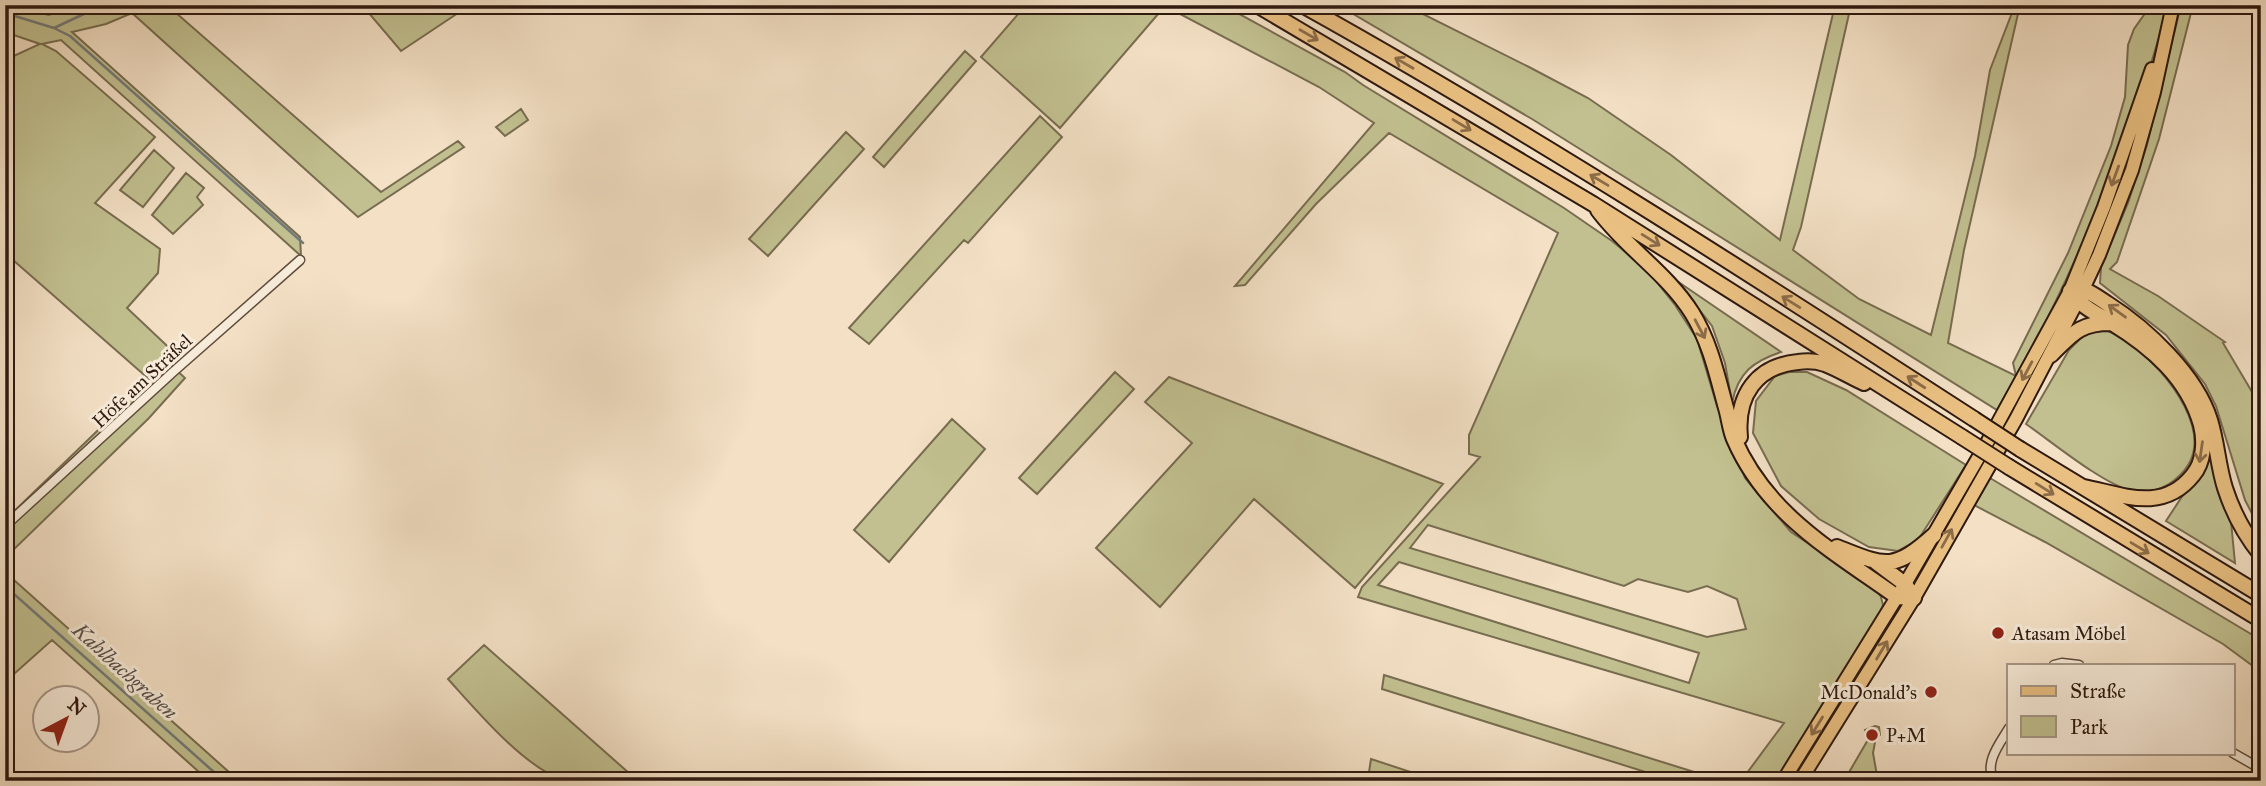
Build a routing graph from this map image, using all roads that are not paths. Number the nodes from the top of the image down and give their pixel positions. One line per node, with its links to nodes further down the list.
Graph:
1 (1257, 5): 4 (highway, one-way to 4)
2 (1302, 5): 11 (highway, one-way to 2, bridge)
3 (2173, 5): 6 (main road)
4 (1593, 204): 9 (highway, one-way to 9); 10 (highway, one-way to 10)
5 (300, 260): 12 (street, Höfe am Sträßel)
6 (2077, 294): 7 (highway); 8 (main road); 13 (main road, one-way to 13); 15 (highway, one-way to 6)
7 (2112, 323): 8 (highway); 11 (highway, one-way to 11)
8 (2051, 355): 19 (main road, one-way to 8)
9 (1903, 400): 10 (highway); 20 (highway, one-way to 20, bridge)
10 (1742, 453): 14 (highway)
11 (2084, 487): 18 (highway)
12 (5, 526)
13 (1934, 535): 16 (highway); 17 (main road)
14 (1816, 540): 16 (highway); 17 (highway)
15 (2261, 555)
16 (1874, 561): 17 (highway)
17 (1901, 590): 19 (highway); 24 (main road, one-way to 24)
18 (2261, 595)
19 (1914, 598): 25 (main road, one-way to 19)
20 (2261, 620)
21 (2007, 731): 26 (street)
22 (2234, 753): 23 (street)
23 (2261, 769)
24 (1783, 781)
25 (1800, 781)
26 (1993, 781)

